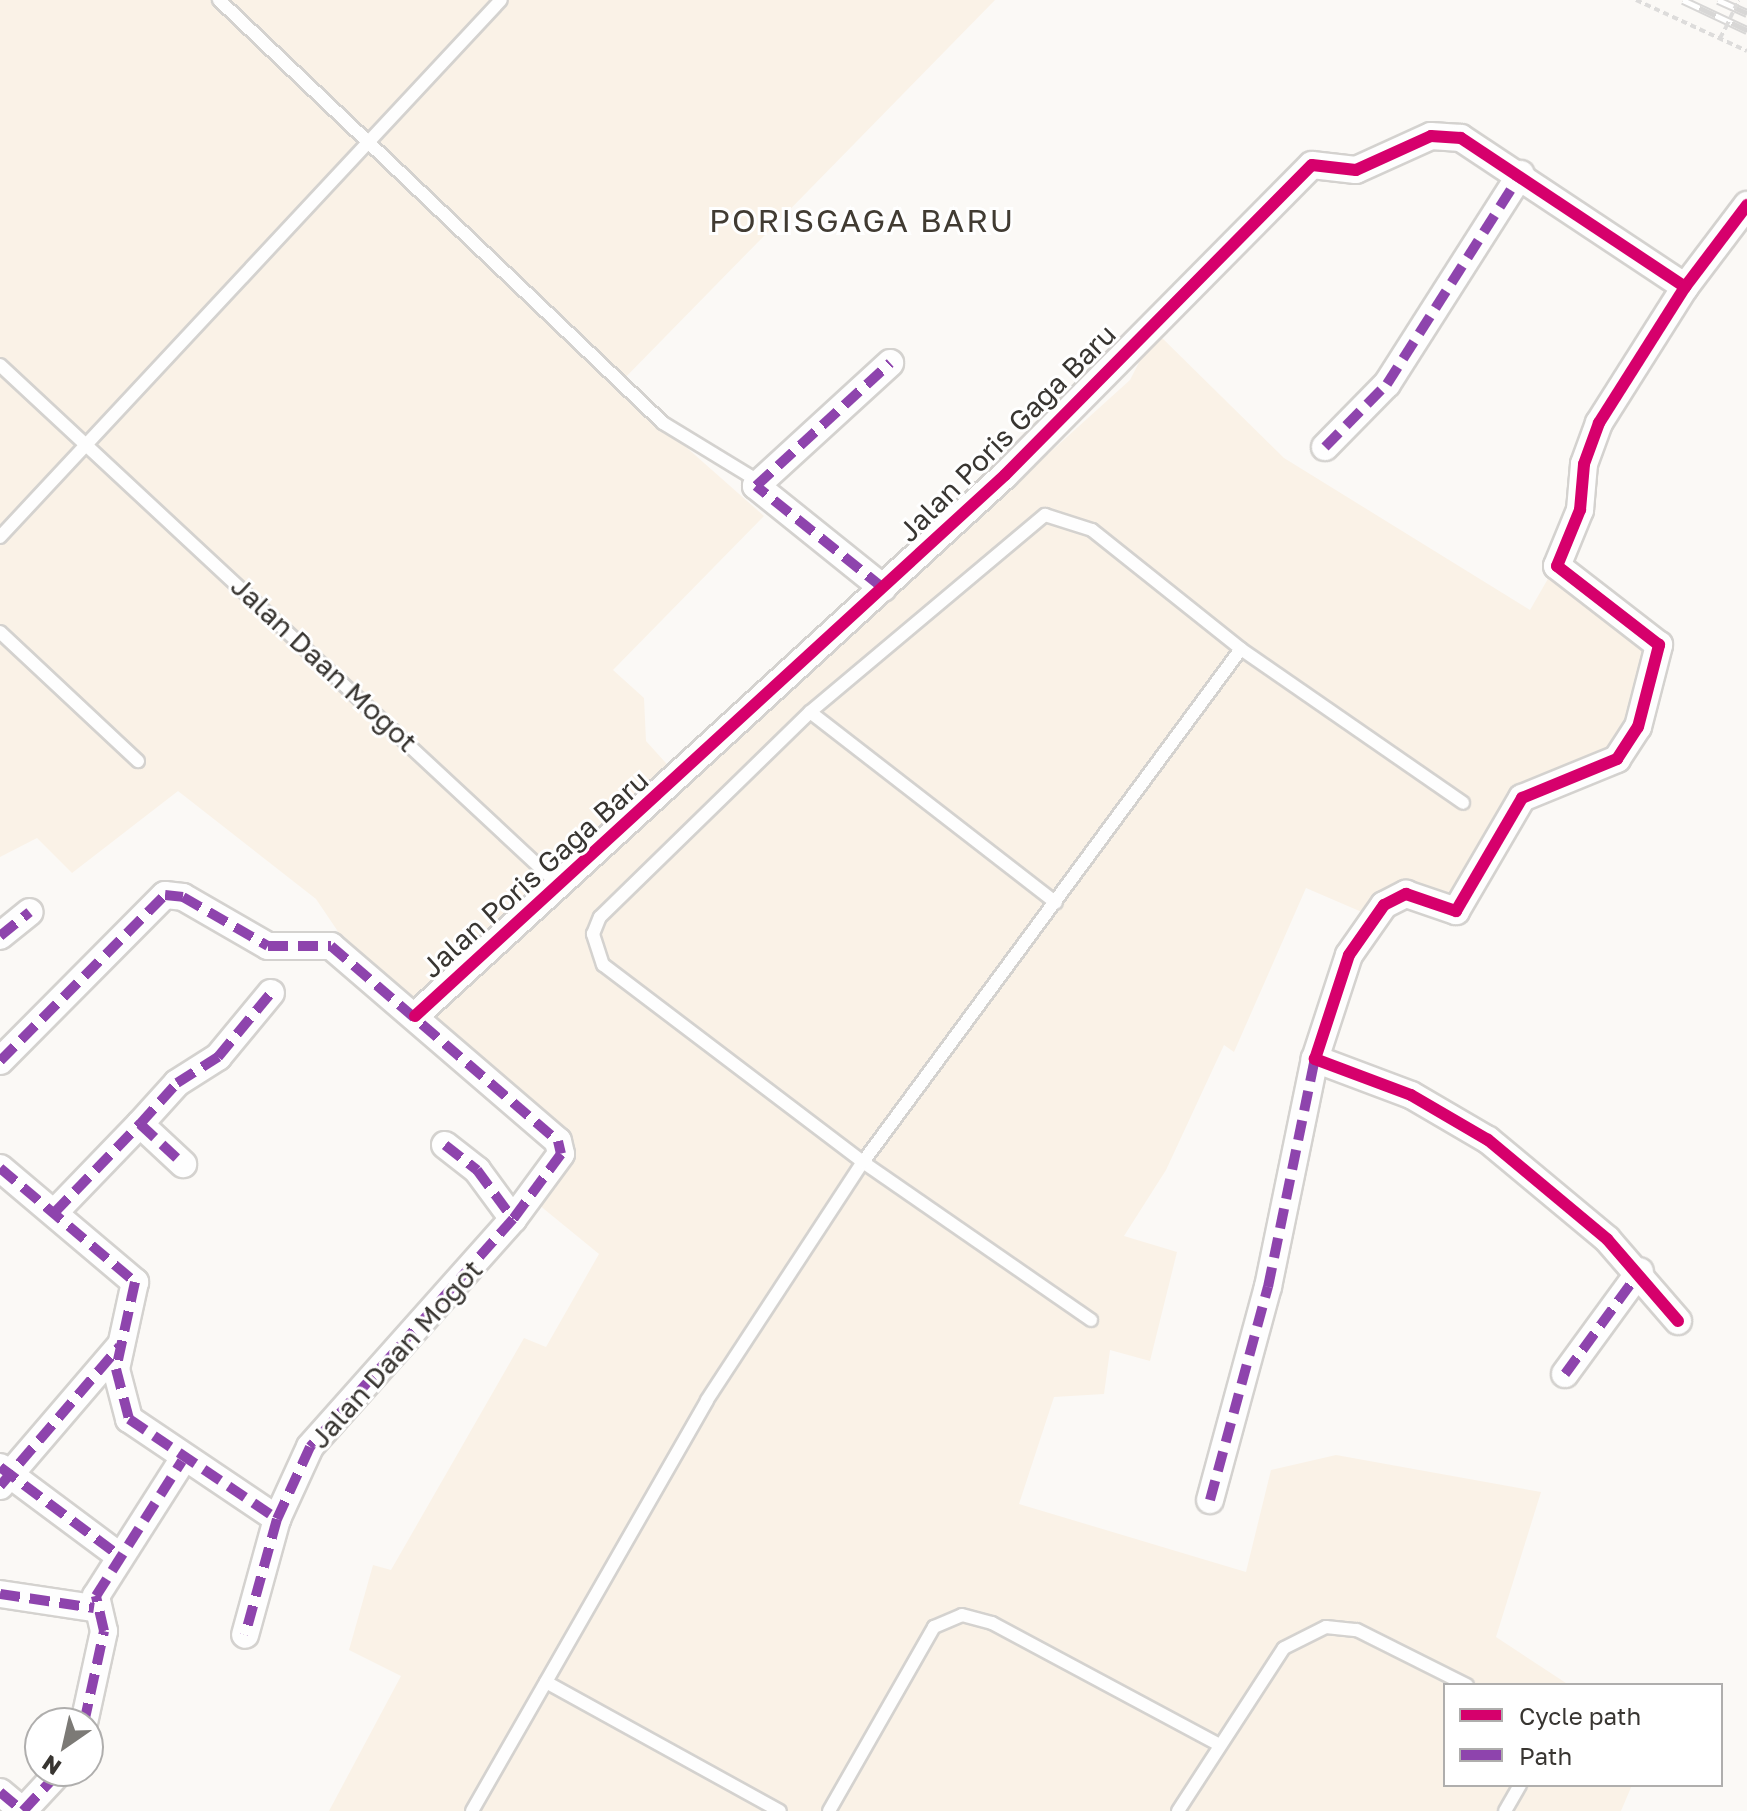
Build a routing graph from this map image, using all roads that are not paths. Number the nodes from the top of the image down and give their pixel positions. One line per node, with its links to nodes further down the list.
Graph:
1 (219, 0): 3 (lane)
2 (501, 0): 3 (lane)
3 (366, 141): 9 (lane); 11 (lane)
4 (1521, 174): 6 (street, Jalan Poris Gaga Baru); 10 (street); 13 (street, Jalan Poris Gaga Baru)
5 (1747, 205): 6 (street)
6 (1685, 287): 25 (street)
7 (890, 363): 11 (street)
8 (0, 365): 9 (lane, Jalan Daan Mogot)
9 (87, 445): 12 (lane); 19 (lane, Jalan Daan Mogot)
10 (1325, 447)
11 (758, 481): 13 (street)
12 (0, 537)
13 (883, 588): 19 (street, Jalan Poris Gaga Baru)
14 (0, 632): 17 (lane)
15 (1241, 649): 16 (lane); 18 (lane); 20 (lane)
16 (810, 712): 20 (lane); 29 (lane)
17 (138, 761)
18 (1463, 803)
19 (560, 886): 24 (street, Jalan Poris Gaga Baru)
20 (1056, 903): 29 (lane)
21 (30, 912): 22 (street)
22 (0, 936)
23 (271, 993): 27 (street)
24 (415, 1016): 26 (street, Jalan Daan Mogot); 33 (street, Jalan Daan Mogot)
25 (1315, 1059): 34 (street); 41 (street)
26 (0, 1061)
27 (140, 1124): 30 (street); 32 (street)
28 (445, 1145): 33 (street)
29 (863, 1162): 35 (lane); 47 (lane)
30 (183, 1164)
31 (0, 1168): 32 (street)
32 (54, 1213): 37 (street)
33 (513, 1219): 42 (street, Jalan Daan Mogot)
34 (1640, 1271): 36 (street); 38 (street)
35 (1091, 1320)
36 (1678, 1321)
37 (121, 1344): 39 (street); 40 (street)
38 (1565, 1374)
39 (182, 1461): 42 (street); 43 (street)
40 (3, 1476): 43 (street)
41 (1210, 1500)
42 (277, 1519): 46 (street, Jalan Daan Mogot)
43 (118, 1555): 45 (street)
44 (0, 1594): 45 (street)
45 (94, 1608): 49 (street)
46 (245, 1635)
47 (546, 1682): 54 (lane); 56 (lane)
48 (1463, 1683): 50 (lane)
49 (87, 1707)
50 (1216, 1743): 58 (lane); 59 (lane)
51 (45, 1787): 55 (street)
52 (1519, 1787): 60 (lane)
53 (0, 1792): 55 (street)
54 (762, 1807): 57 (lane)
55 (23, 1811)
56 (472, 1811)
57 (780, 1811)
58 (829, 1811)
59 (1178, 1811)
60 (1505, 1811)

